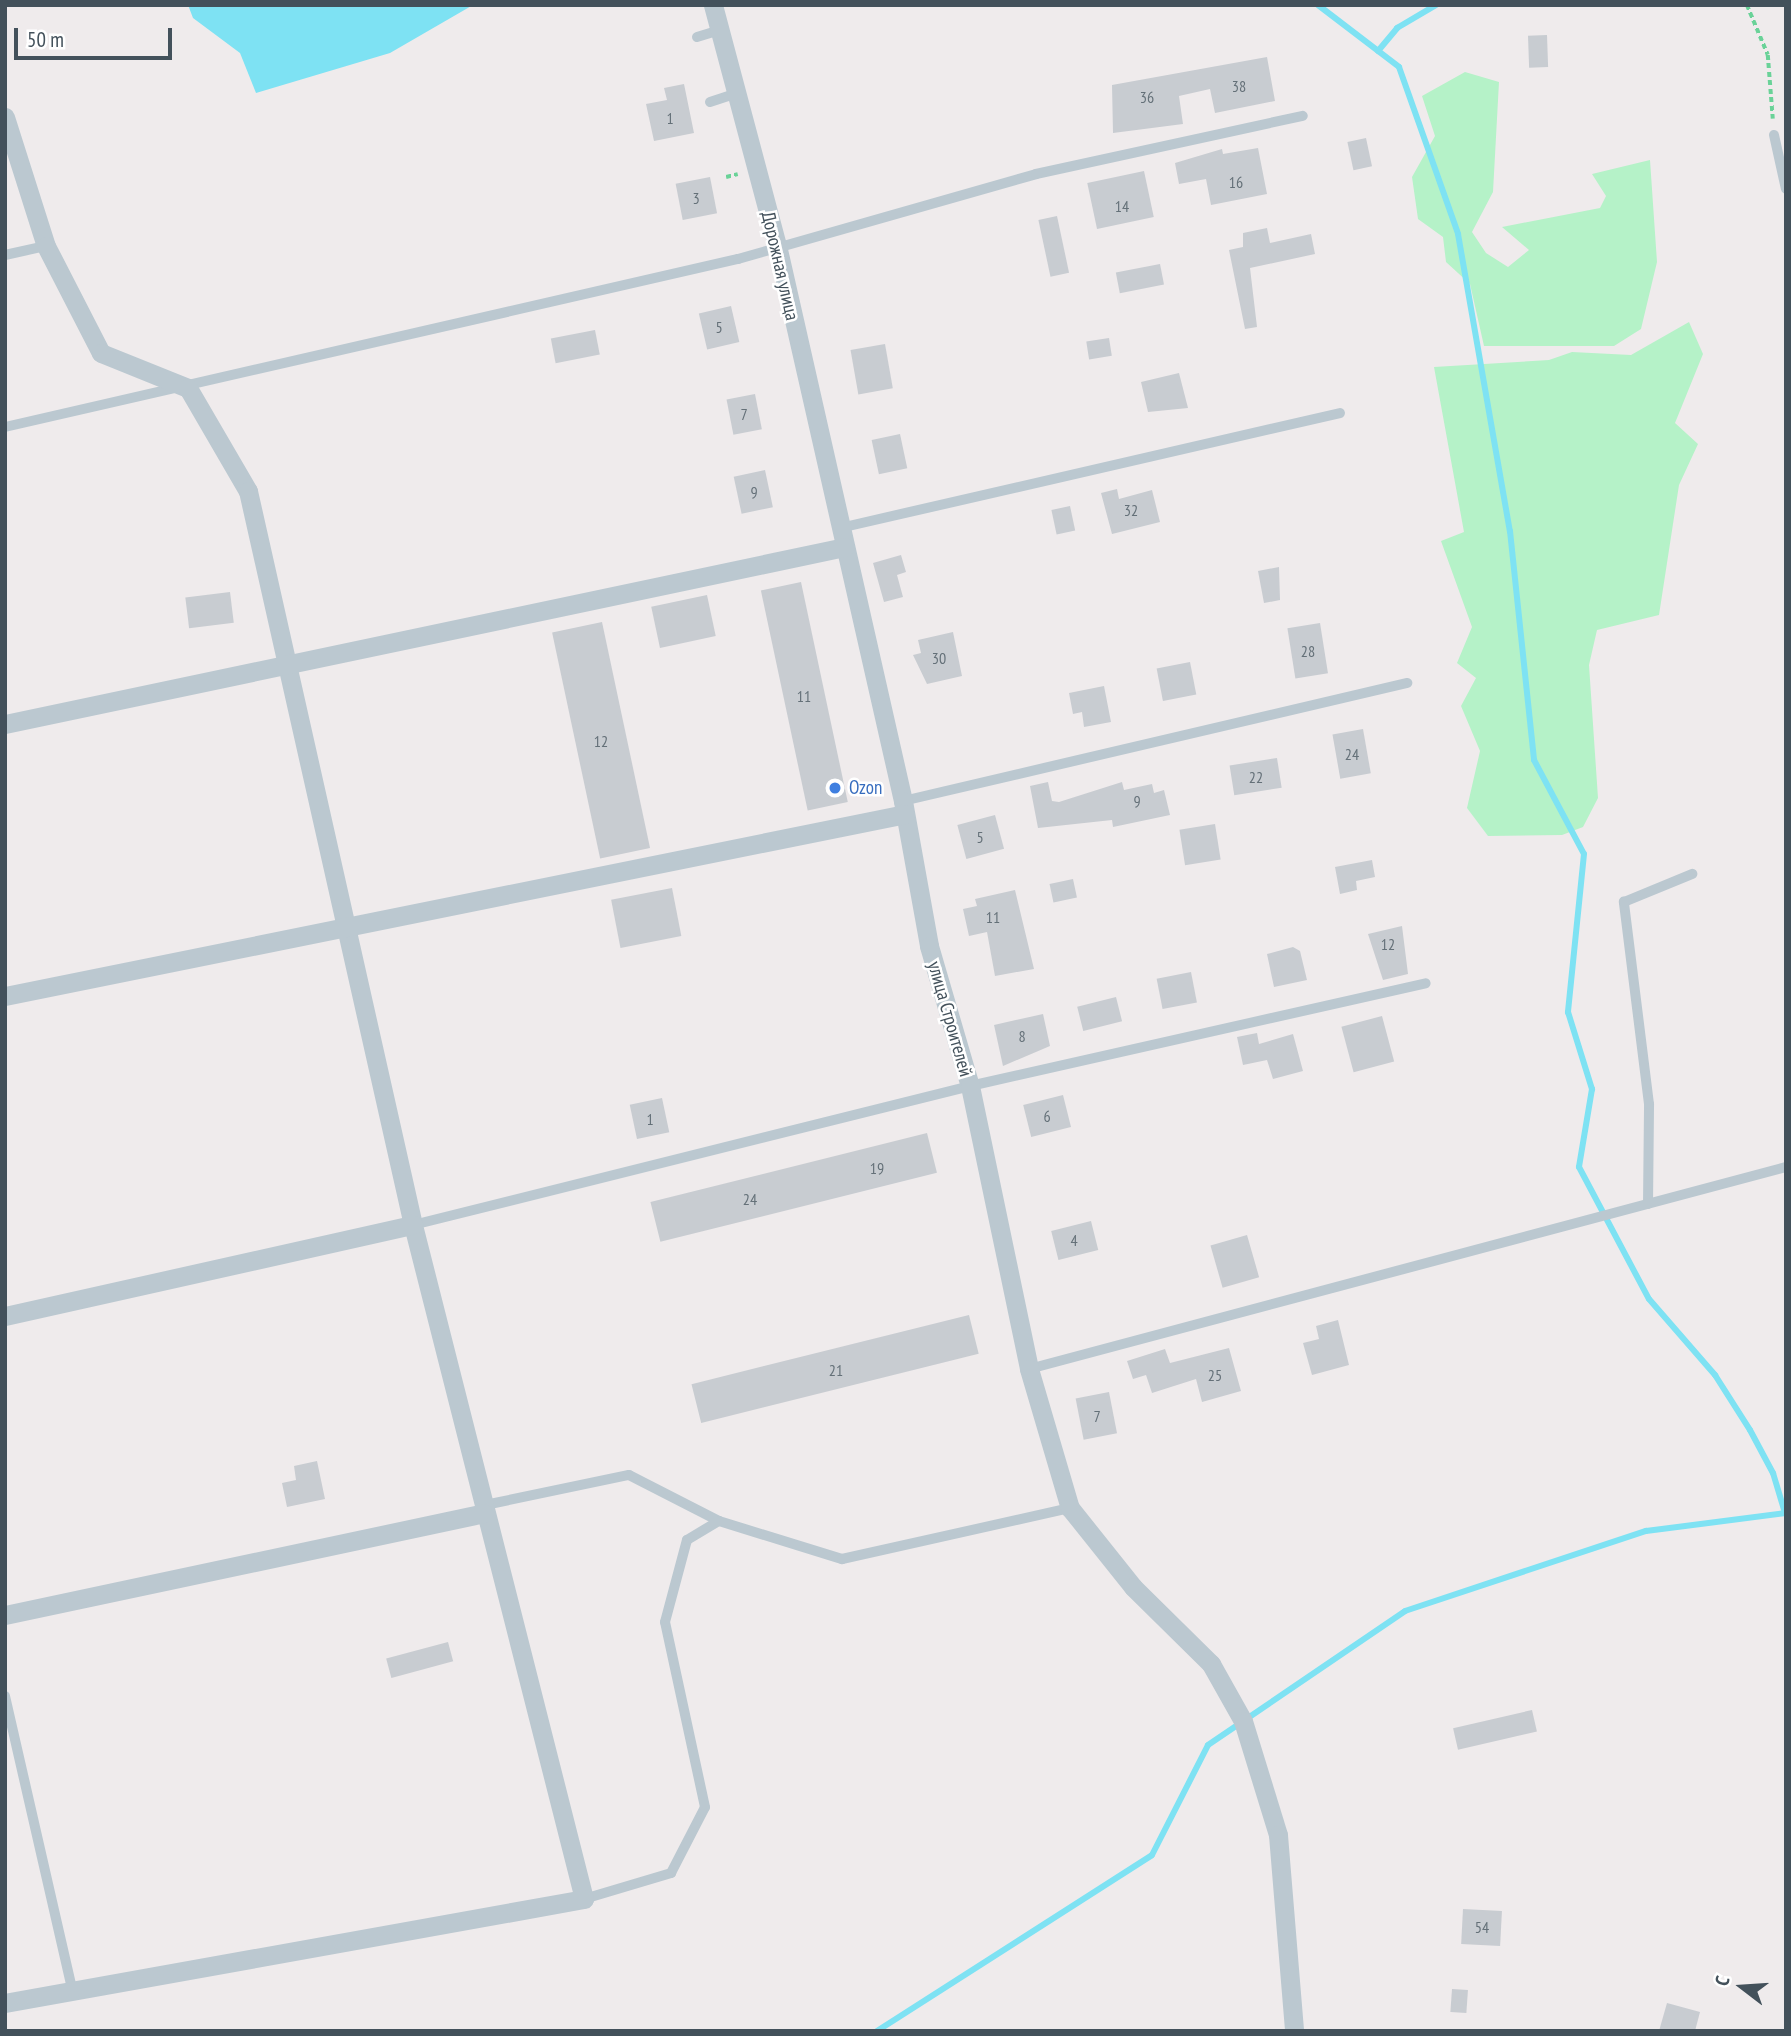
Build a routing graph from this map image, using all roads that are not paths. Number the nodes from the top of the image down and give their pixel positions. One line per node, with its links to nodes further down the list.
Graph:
1 (713, 5): 2 (street, Дорожная улица)
2 (720, 30): 3 (lane); 4 (street, Дорожная улица)
3 (697, 37)
4 (737, 93): 5 (lane); 10 (street, Дорожная улица)
5 (710, 102)
6 (1303, 116): 10 (lane)
7 (5, 117): 11 (street)
8 (1774, 135): 9 (lane)
9 (1786, 189)
10 (777, 245): 13 (lane); 16 (street, Дорожная улица)
11 (46, 246): 12 (lane); 13 (street)
12 (5, 255)
13 (188, 387): 15 (lane); 17 (street)
14 (1340, 413): 16 (lane)
15 (5, 427)
16 (842, 538): 17 (street); 20 (street, улица Строителей)
17 (287, 663): 19 (street); 22 (street)
18 (1407, 683): 20 (lane)
19 (5, 724)
20 (904, 807): 22 (street); 25 (street, улица Строителей)
21 (1692, 874): 27 (lane)
22 (341, 925): 24 (street); 28 (street)
23 (1426, 983): 25 (lane)
24 (5, 996)
25 (970, 1086): 28 (lane); 30 (street, улица Строителей)
26 (1786, 1167): 27 (lane)
27 (1648, 1204): 30 (lane)
28 (413, 1225): 29 (street); 32 (street)
29 (5, 1316)
30 (1029, 1369): 31 (street, улица Строителей)
31 (1070, 1507): 33 (lane); 39 (street)
32 (484, 1509): 33 (lane); 34 (street); 36 (street)
33 (719, 1521): 36 (lane)
34 (5, 1615)
35 (5, 1696): 37 (lane)
36 (584, 1899): 37 (street)
37 (73, 1992): 38 (street)
38 (5, 2003)
39 (1294, 2026)

